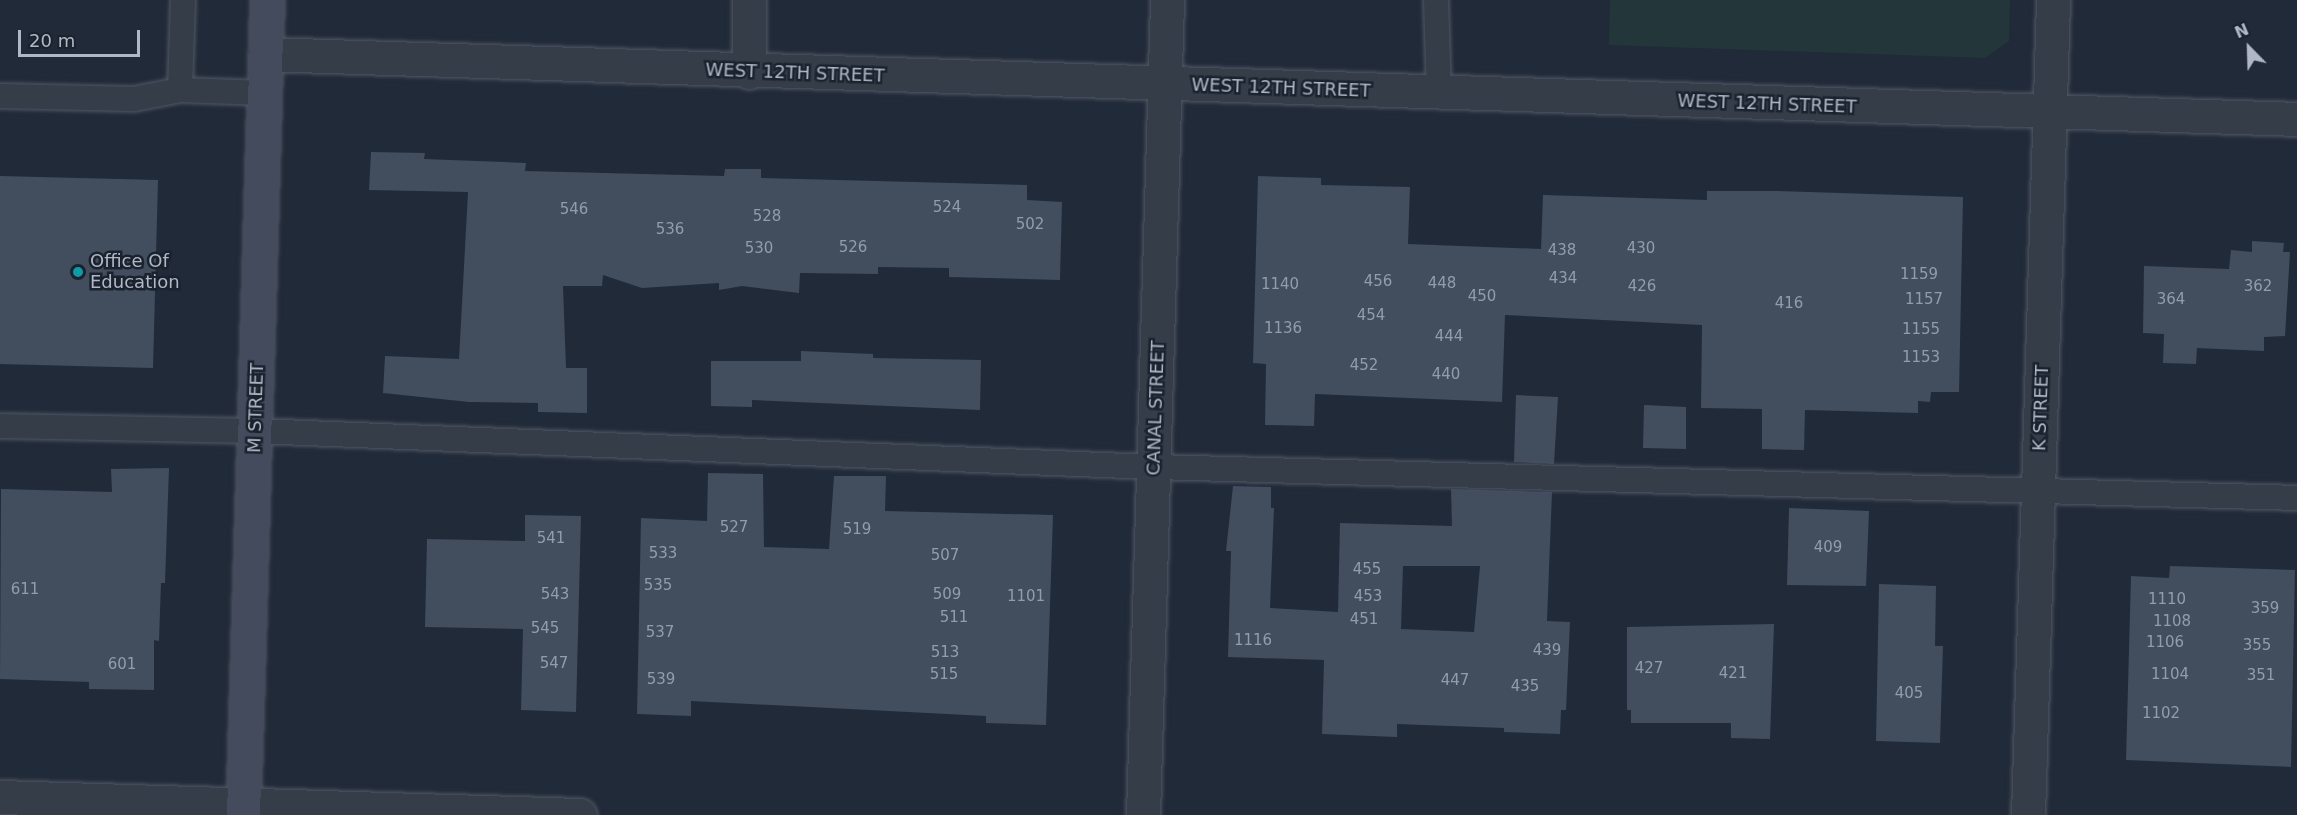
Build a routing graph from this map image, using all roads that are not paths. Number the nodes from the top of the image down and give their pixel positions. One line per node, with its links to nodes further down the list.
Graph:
1 (183, 0): 10 (lane)
2 (267, 0): 7 (street, M STREET)
3 (749, 0): 8 (street)
4 (1167, 0): 9 (street, CANAL STREET)
5 (1436, 0): 12 (lane)
6 (2053, 0): 14 (street, K STREET)
7 (265, 54): 8 (street, WEST 12TH STREET); 11 (street, M STREET)
8 (749, 72): 9 (street, WEST 12TH STREET)
9 (1166, 84): 12 (street, WEST 12TH STREET); 18 (street, CANAL STREET)
10 (180, 90): 11 (lane); 13 (lane)
11 (265, 93): 17 (street, M STREET)
12 (1439, 93): 14 (street, WEST 12TH STREET)
13 (0, 96)
14 (2049, 113): 15 (street, WEST 12TH STREET); 19 (street, K STREET)
15 (2297, 119)
16 (0, 426): 17 (lane)
17 (256, 431): 18 (lane); 22 (street, M STREET)
18 (1154, 467): 19 (lane); 24 (street, CANAL STREET)
19 (2038, 491): 20 (lane); 25 (street, K STREET)
20 (2297, 498)
21 (0, 797): 22 (street)
22 (243, 810): 23 (street)
23 (580, 815)
24 (1143, 815)
25 (2028, 815)

